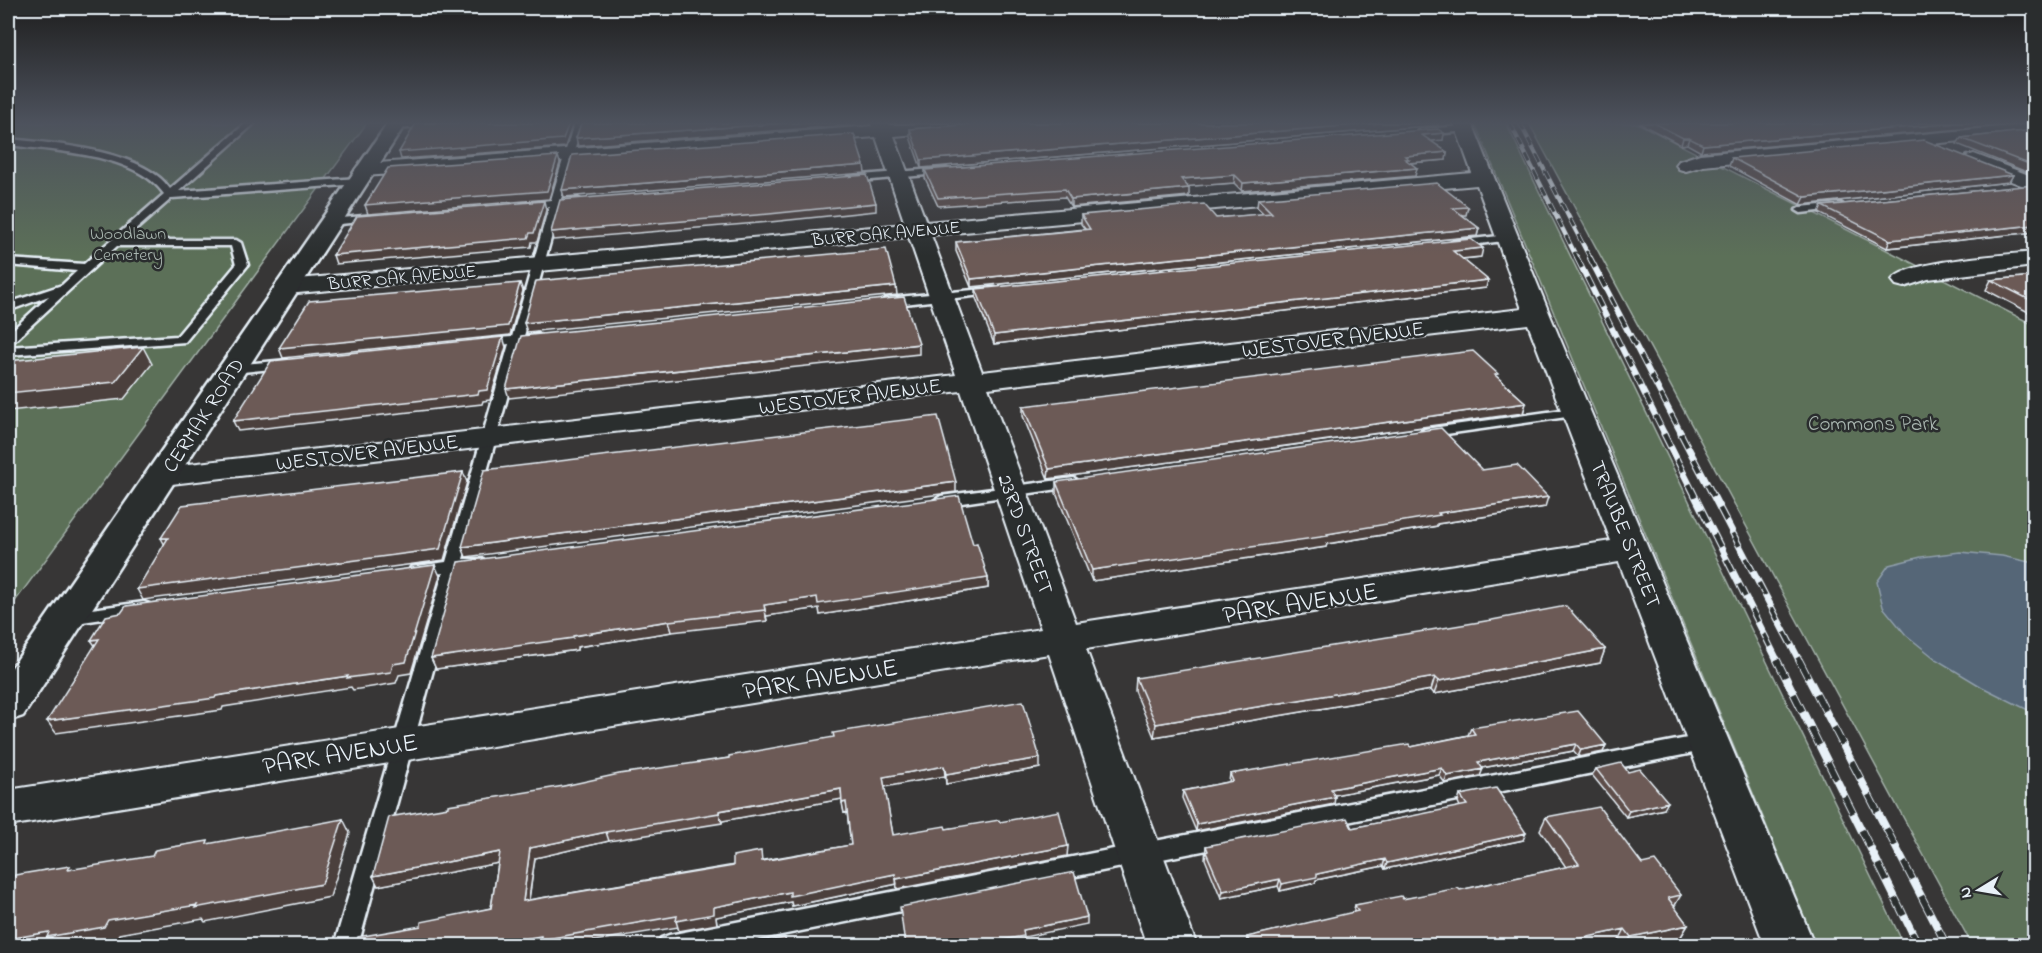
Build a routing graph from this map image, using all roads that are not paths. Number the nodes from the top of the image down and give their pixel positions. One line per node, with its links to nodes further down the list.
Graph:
1 (130, 167): 15 (lane)
2 (201, 167): 15 (lane)
3 (367, 167): 13 (main road, CERMAK ROAD)
4 (464, 167): 13 (street)
5 (565, 167): 17 (lane)
6 (896, 167): 10 (street, 23RD STREET)
7 (1481, 167): 11 (street, TRAUBE STREET)
8 (1986, 167): 14 (street)
9 (956, 171): 10 (lane)
10 (899, 175): 12 (lane); 24 (street, 23RD STREET)
11 (1485, 178): 24 (street, BURR OAK AVENUE); 25 (street, TRAUBE STREET)
12 (837, 180)
13 (358, 181): 15 (lane); 18 (lane); 23 (main road, CERMAK ROAD)
14 (2028, 186)
15 (170, 195): 18 (lane)
16 (590, 200): 17 (lane)
17 (555, 203): 20 (lane); 30 (lane)
18 (158, 205): 26 (lane)
19 (1846, 205): 21 (lane)
20 (508, 207)
21 (1801, 210)
22 (381, 218): 23 (lane)
23 (331, 222): 34 (main road, CERMAK ROAD)
24 (917, 230): 30 (street, BURR OAK AVENUE); 36 (street, 23RD STREET)
25 (1508, 238): 27 (lane); 39 (street, TRAUBE STREET)
26 (114, 243): 31 (lane); 44 (lane)
27 (1437, 246)
28 (2034, 259): 32 (street)
29 (8, 262): 31 (lane)
30 (538, 264): 34 (street, BURR OAK AVENUE); 42 (lane)
31 (87, 268): 33 (lane)
32 (1904, 280)
33 (68, 285): 38 (lane); 41 (lane)
34 (287, 287): 46 (main road, CERMAK ROAD)
35 (1003, 291): 36 (lane)
36 (941, 297): 37 (lane); 47 (street, 23RD STREET)
37 (874, 304)
38 (8, 307)
39 (1537, 315): 47 (street, WESTOVER AVENUE); 48 (street, TRAUBE STREET)
40 (552, 336): 42 (lane)
41 (8, 340)
42 (516, 340): 43 (lane); 50 (lane)
43 (469, 345)
44 (8, 351)
45 (302, 362): 46 (lane)
46 (232, 369): 51 (main road, CERMAK ROAD)
47 (971, 381): 50 (street, WESTOVER AVENUE); 53 (street, 23RD STREET)
48 (1576, 412): 49 (lane); 55 (street, TRAUBE STREET)
49 (1406, 436)
50 (489, 438): 51 (street, WESTOVER AVENUE); 57 (lane)
51 (163, 476): 60 (main road, CERMAK ROAD)
52 (1092, 480): 53 (lane)
53 (1011, 492): 54 (lane); 61 (street, 23RD STREET)
54 (923, 503)
55 (1632, 549): 61 (street, PARK AVENUE); 64 (street, TRAUBE STREET)
56 (488, 561): 57 (lane)
57 (453, 566): 58 (lane); 63 (lane)
58 (406, 572)
59 (160, 605): 60 (lane)
60 (65, 618): 62 (main road, CERMAK ROAD)
61 (1064, 640): 63 (street, PARK AVENUE); 66 (street, 23RD STREET)
62 (8, 705)
63 (403, 742): 65 (street, PARK AVENUE); 67 (lane)
64 (1709, 742): 66 (lane); 70 (street, TRAUBE STREET)
65 (8, 808)
66 (1139, 852): 68 (lane); 69 (street, 23RD STREET)
67 (346, 945)
68 (669, 945)
69 (1172, 945)
70 (1790, 945)

